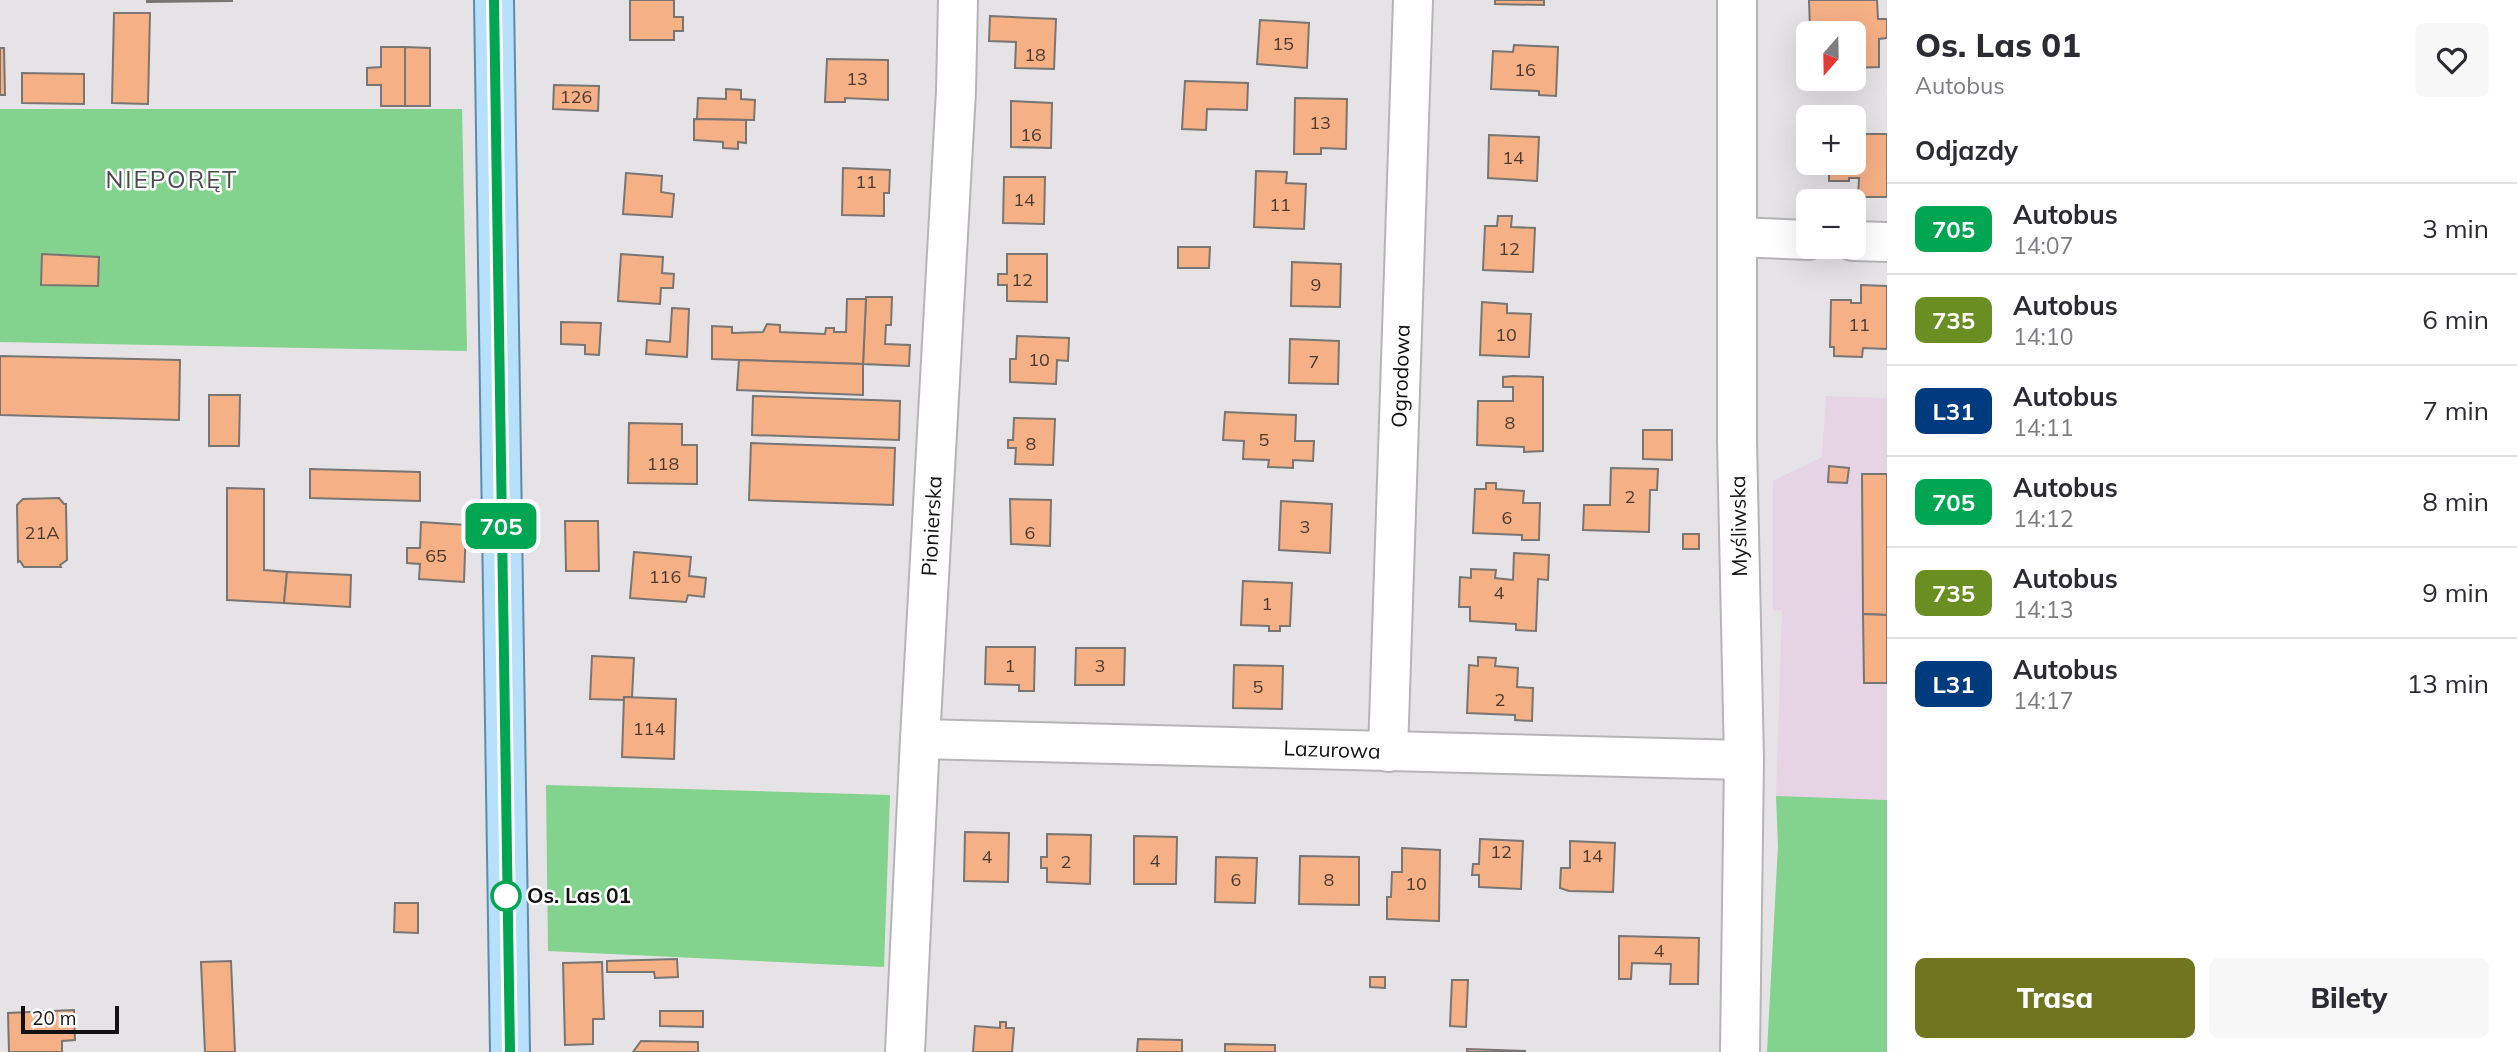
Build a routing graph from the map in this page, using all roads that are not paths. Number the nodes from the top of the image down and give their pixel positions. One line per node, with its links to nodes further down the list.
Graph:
1 (494, 0): 12 (main road)
2 (958, 0): 9 (street, Pionierska)
3 (1413, 0): 10 (street, Ogrodowa)
4 (1737, 0): 5 (street, Myśliwska)
5 (1737, 237): 6 (street); 11 (street, Myśliwska)
6 (1796, 239)
7 (1866, 241): 8 (street)
8 (1887, 242)
9 (920, 739): 10 (street, Lazurowa); 13 (street, Pionierska)
10 (1388, 752): 11 (street, Lazurowa)
11 (1744, 761): 14 (street, Myśliwska)
12 (510, 1052)
13 (905, 1052)
14 (1740, 1052)

